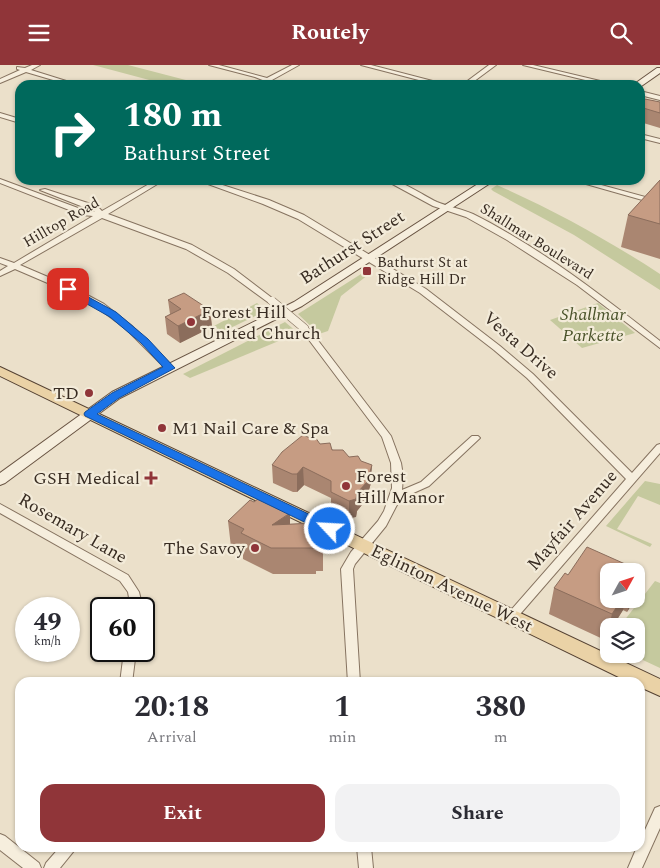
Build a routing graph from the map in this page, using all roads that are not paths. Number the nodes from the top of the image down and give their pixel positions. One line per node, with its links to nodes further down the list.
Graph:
1 (37, 65): 7 (street)
2 (212, 65): 11 (street)
3 (296, 65): 11 (street)
4 (364, 65): 12 (street)
5 (494, 65): 13 (street)
6 (526, 65): 14 (street)
7 (24, 68): 9 (street); 10 (street); 16 (street)
8 (660, 70): 15 (main road)
9 (0, 76)
10 (61, 80)
11 (268, 80)
12 (425, 80)
13 (472, 80)
14 (592, 80)
15 (645, 80)
16 (0, 81)
17 (645, 94): 18 (street)
18 (660, 98)
19 (0, 115): 20 (street)
20 (15, 120)
21 (645, 138): 22 (street)
22 (660, 141)
23 (0, 174): 24 (street)
24 (15, 180)
25 (0, 181): 32 (street)
26 (30, 185): 32 (street); 35 (street)
27 (152, 185): 35 (street, Hilltop Road)
28 (214, 185): 36 (street, Vesta Drive)
29 (398, 185): 34 (street, Shallmar Boulevard)
30 (482, 185): 34 (main road, Bathurst Street)
31 (593, 185): 33 (street)
32 (22, 189): 35 (street)
33 (660, 203)
34 (448, 208): 36 (main road, Bathurst Street); 40 (street, Shallmar Boulevard)
35 (101, 215): 38 (street, Hilltop Road); 48 (street, bridge)
36 (370, 258): 41 (main road, Bathurst Street); 46 (street, Vesta Drive)
37 (0, 260): 38 (street)
38 (13, 266): 39 (street, Hilltop Road); 41 (street)
39 (0, 274)
40 (660, 345)
41 (170, 368): 43 (main road, Bathurst Street)
42 (0, 371): 43 (main road, Eglinton Avenue West)
43 (89, 414): 47 (main road, Bathurst Street); 50 (main road, Eglinton Avenue West)
44 (475, 438): 48 (street)
45 (660, 447): 46 (street, Mayfair Avenue)
46 (632, 479): 52 (street, Mayfair Avenue)
47 (0, 480)
48 (396, 497): 50 (street)
49 (0, 508): 51 (street, Rosemary Lane)
50 (363, 545): 52 (main road, Eglinton Avenue West); 55 (street)
51 (136, 597)
52 (511, 617): 56 (main road, Eglinton Avenue West)
53 (129, 662): 54 (street)
54 (127, 677)
55 (354, 677)
56 (637, 677)
57 (645, 681): 58 (main road, Eglinton Avenue West)
58 (660, 688)
59 (660, 811): 61 (street)
60 (0, 841): 65 (street)
61 (645, 845)
62 (65, 852): 66 (street)
63 (364, 852): 67 (street)
64 (642, 852): 68 (street)
65 (34, 868)
66 (51, 868)
67 (366, 868)
68 (635, 868)

